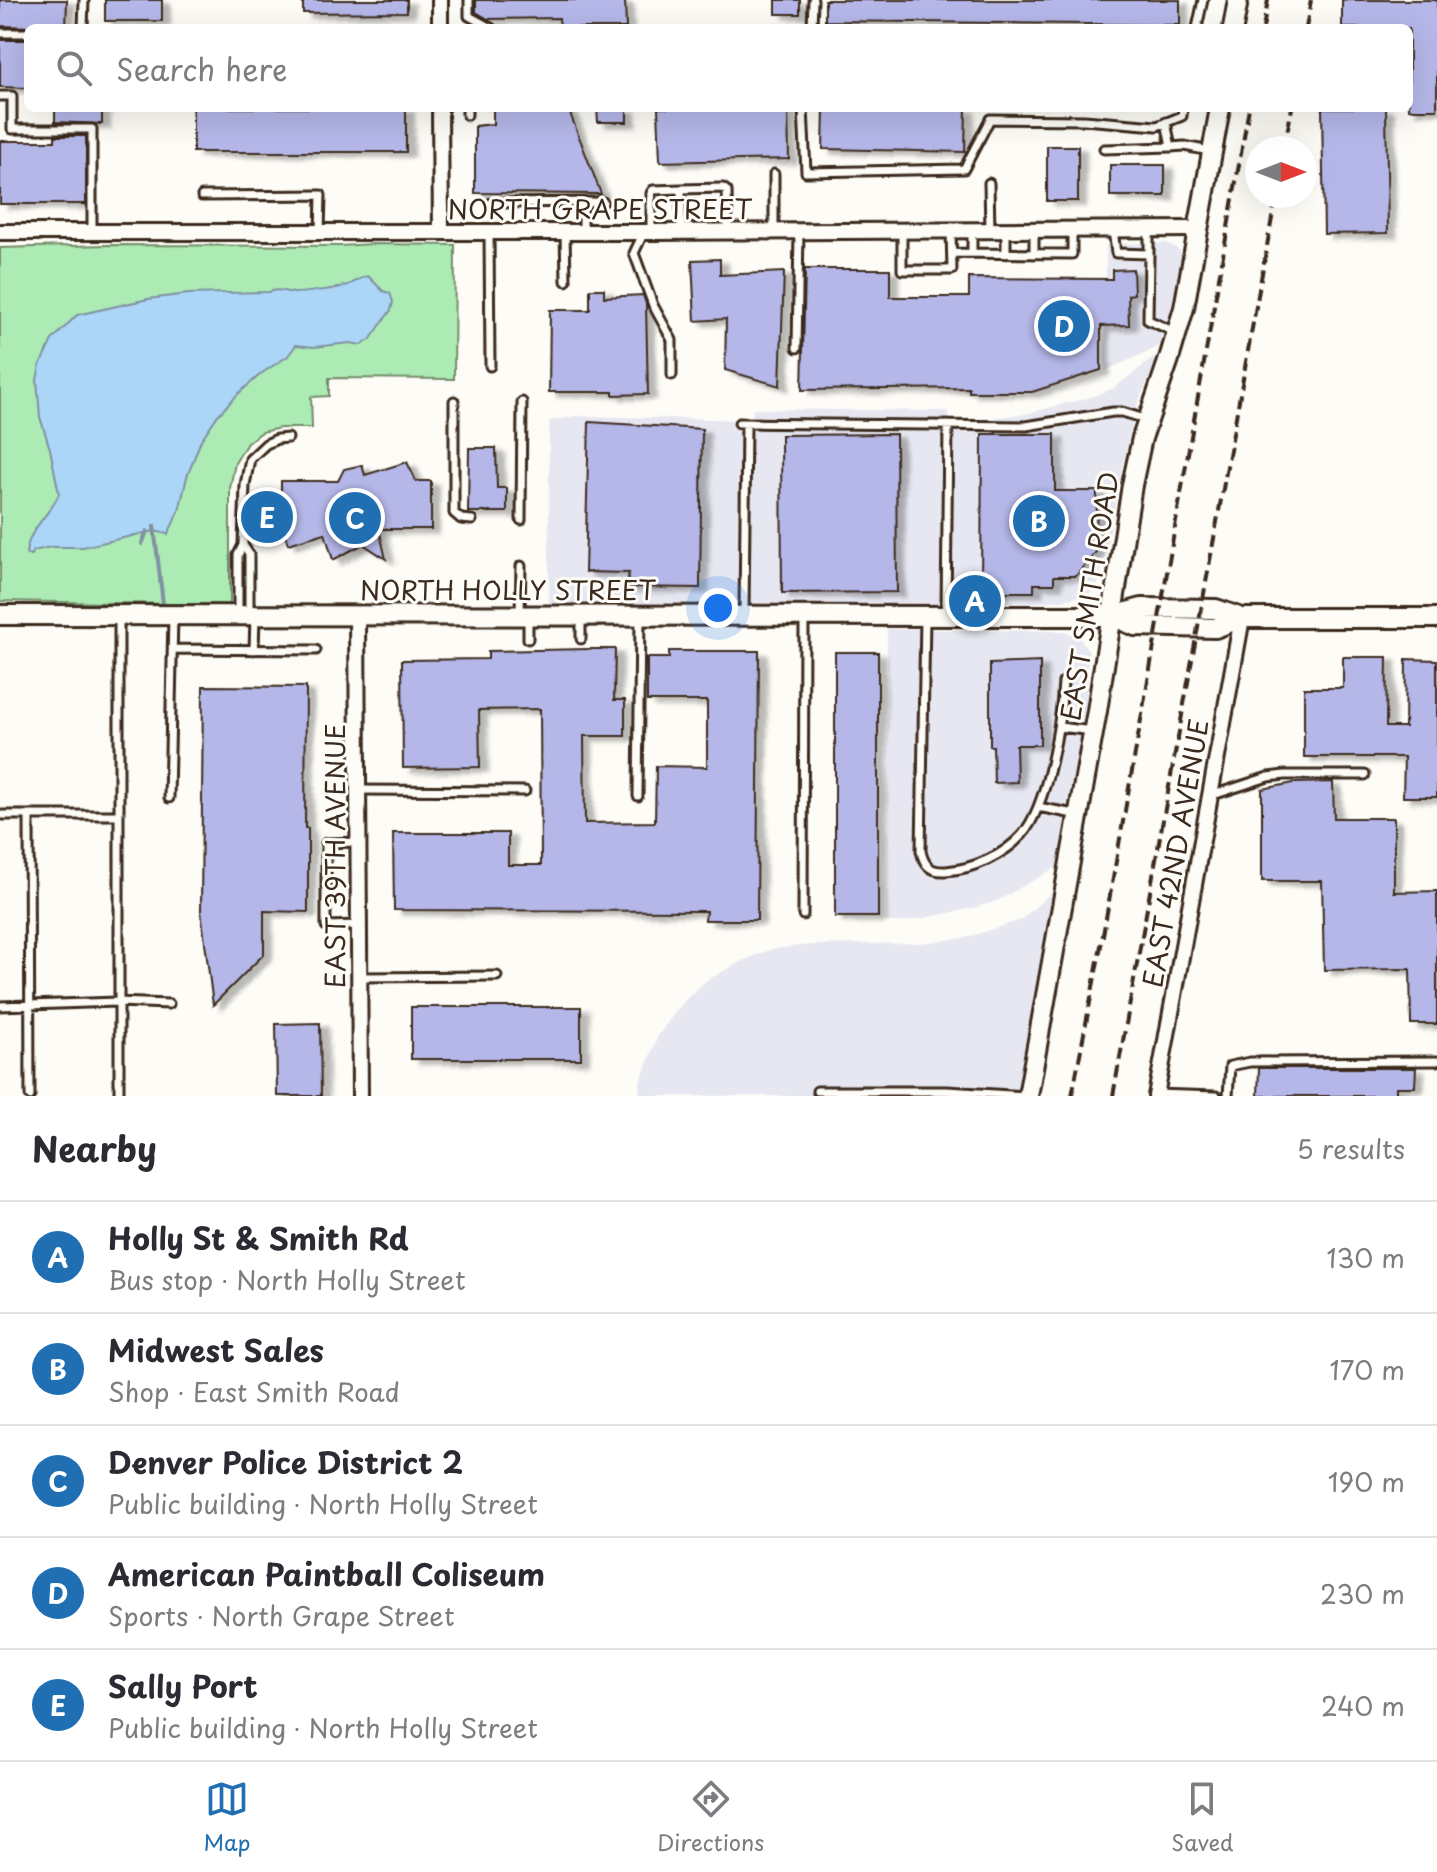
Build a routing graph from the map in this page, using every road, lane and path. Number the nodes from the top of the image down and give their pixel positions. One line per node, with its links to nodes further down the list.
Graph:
1 (84, 0): 7 (lane)
2 (440, 0): 8 (street)
3 (469, 0): 9 (lane)
4 (813, 0): 10 (lane)
5 (1203, 0): 11 (lane)
6 (1238, 0): 12 (street)
7 (83, 24)
8 (440, 24)
9 (484, 24)
10 (812, 24)
11 (1198, 24)
12 (1234, 24)
13 (0, 33): 14 (lane)
14 (24, 33)
15 (0, 96): 46 (lane)
16 (440, 112): 48 (street)
17 (803, 112): 20 (lane)
18 (1182, 112): 20 (lane)
19 (1219, 112): 23 (street, EAST SMITH ROAD)
20 (1166, 122): 21 (lane)
21 (1171, 147): 22 (lane); 23 (lane)
22 (1104, 149)
23 (1212, 152): 32 (street, EAST SMITH ROAD)
24 (774, 174): 41 (lane)
25 (989, 183): 34 (lane)
26 (681, 189): 31 (lane); 51 (lane); 52 (lane)
27 (202, 196): 47 (lane)
28 (603, 202): 30 (lane)
29 (491, 203): 30 (lane)
30 (583, 203): 40 (lane)
31 (728, 227)
32 (1199, 229): 39 (street, NORTH GRAPE STREET); 59 (street, EAST SMITH ROAD)
33 (972, 230): 34 (street, NORTH GRAPE STREET); 44 (street, NORTH GRAPE STREET); 54 (lane)
34 (990, 230): 35 (street, NORTH GRAPE STREET)
35 (1006, 230): 36 (street, NORTH GRAPE STREET); 55 (lane)
36 (1034, 230): 37 (street, NORTH GRAPE STREET); 56 (lane)
37 (1072, 230): 38 (street, NORTH GRAPE STREET); 56 (lane)
38 (1113, 230): 39 (street, NORTH GRAPE STREET); 57 (lane)
39 (1149, 230): 57 (lane)
40 (583, 231): 50 (street, NORTH GRAPE STREET); 51 (street, NORTH GRAPE STREET)
41 (774, 231): 42 (street, NORTH GRAPE STREET); 52 (street, NORTH GRAPE STREET)
42 (799, 231): 43 (street, NORTH GRAPE STREET); 60 (lane)
43 (902, 231): 44 (street, NORTH GRAPE STREET); 53 (lane)
44 (951, 231): 53 (lane)
45 (0, 232): 46 (street, NORTH GRAPE STREET)
46 (92, 232): 47 (street, NORTH GRAPE STREET)
47 (320, 232): 48 (street, NORTH GRAPE STREET)
48 (441, 232): 49 (street, NORTH GRAPE STREET)
49 (489, 232): 50 (street, NORTH GRAPE STREET); 61 (lane)
50 (565, 232): 58 (lane)
51 (648, 232): 52 (street, NORTH GRAPE STREET); 62 (lane)
52 (681, 232)
53 (952, 253): 54 (lane)
54 (972, 253): 55 (lane)
55 (1006, 254): 56 (lane)
56 (1034, 254)
57 (1149, 254): 59 (lane)
58 (566, 281)
59 (1177, 333): 65 (street, EAST SMITH ROAD)
60 (797, 348)
61 (490, 366)
62 (672, 375)
63 (454, 401): 68 (lane)
64 (522, 402): 69 (lane)
65 (1147, 420): 66 (lane); 83 (street, EAST SMITH ROAD)
66 (948, 425): 79 (lane); 81 (lane)
67 (288, 438): 74 (lane)
68 (472, 520)
69 (521, 520)
70 (521, 566): 76 (lane)
71 (0, 615): 72 (street, NORTH HOLLY STREET)
72 (119, 615): 73 (street, NORTH HOLLY STREET); 103 (lane)
73 (173, 615): 74 (street, NORTH HOLLY STREET); 88 (lane)
74 (247, 615): 75 (street, NORTH HOLLY STREET); 89 (lane)
75 (357, 615): 76 (street, NORTH HOLLY STREET); 95 (street, EAST 39TH AVENUE)
76 (524, 615): 77 (street, NORTH HOLLY STREET); 86 (lane)
77 (581, 615): 78 (street, NORTH HOLLY STREET); 87 (lane)
78 (640, 615): 79 (street, NORTH HOLLY STREET); 97 (lane)
79 (744, 615): 80 (street, NORTH HOLLY STREET)
80 (804, 615): 82 (street, NORTH HOLLY STREET); 106 (lane)
81 (946, 615): 82 (street, NORTH HOLLY STREET); 83 (street, NORTH HOLLY STREET)
82 (925, 616): 100 (lane)
83 (1112, 616): 84 (street, NORTH HOLLY STREET); 93 (street, EAST SMITH ROAD)
84 (1242, 618): 85 (street, NORTH HOLLY STREET); 98 (street, EAST 42ND AVENUE)
85 (1437, 618)
86 (528, 639)
87 (581, 639)
88 (173, 649): 89 (lane); 99 (lane)
89 (254, 650): 90 (lane)
90 (316, 650)
91 (1063, 682): 92 (lane)
92 (1059, 727): 93 (lane); 100 (lane)
93 (1094, 732): 104 (street, EAST SMITH ROAD)
94 (1365, 775): 98 (lane)
95 (358, 790): 96 (lane); 105 (street, EAST 39TH AVENUE)
96 (525, 791)
97 (638, 796)
98 (1210, 796): 117 (street, EAST 42ND AVENUE)
99 (169, 798)
100 (1038, 807): 104 (lane)
101 (0, 815): 102 (lane)
102 (29, 815): 103 (lane); 112 (lane)
103 (119, 815): 110 (lane)
104 (1079, 815): 121 (street, EAST SMITH ROAD)
105 (358, 842): 107 (street, EAST 39TH AVENUE); 107 (lane)
106 (803, 915)
107 (359, 925): 109 (street, EAST 39TH AVENUE)
108 (497, 976): 109 (lane)
109 (359, 977): 120 (street, EAST 39TH AVENUE)
110 (117, 1002): 111 (lane); 112 (lane); 119 (lane)
111 (169, 1004)
112 (30, 1005): 113 (lane); 118 (lane)
113 (0, 1006)
114 (1437, 1061): 123 (lane)
115 (817, 1091): 116 (lane)
116 (971, 1094): 121 (lane)
117 (1156, 1095): 122 (lane)
118 (30, 1096)
119 (119, 1096)
120 (360, 1096)
121 (1027, 1096)
122 (1216, 1096)
123 (1228, 1096)

